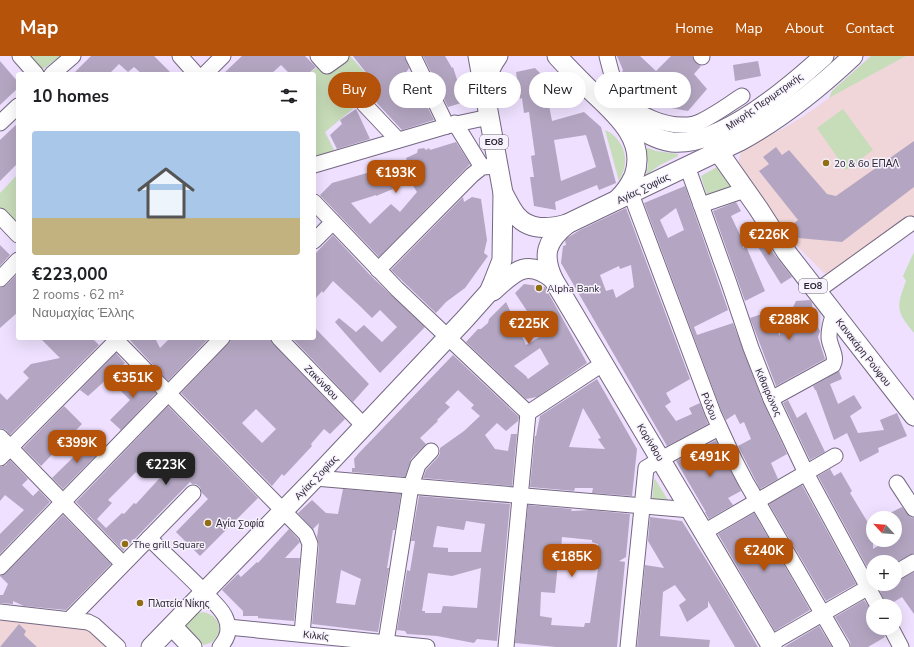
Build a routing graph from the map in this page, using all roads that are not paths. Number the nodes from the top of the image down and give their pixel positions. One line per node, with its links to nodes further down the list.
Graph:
1 (20, 56): 14 (street)
2 (72, 56): 15 (street)
3 (180, 56): 16 (street)
4 (223, 56): 17 (street)
5 (341, 56): 13 (street)
6 (413, 56): 27 (street)
7 (478, 56): 18 (main road, ΕΟ8)
8 (498, 56): 19 (main road)
9 (606, 56): 28 (street)
10 (824, 56): 28 (main road, Μικρής Περιμετρικής)
11 (853, 56): 28 (main road, Μικρής Περιμετρικής)
12 (559, 59): 24 (main road, ΕΟ8)
13 (323, 61)
14 (34, 72)
15 (54, 72)
16 (194, 72)
17 (207, 72)
18 (480, 72)
19 (489, 72)
20 (742, 96): 28 (street)
21 (16, 108): 26 (street)
22 (368, 108): 29 (street)
23 (487, 108): 25 (main road, ΕΟ8)
24 (613, 111): 28 (main road, Μικρής Περιμετρικής); 36 (main road, ΕΟ8)
25 (489, 117): 27 (street); 32 (main road, ΕΟ8)
26 (0, 123)
27 (451, 124): 29 (street); 32 (street)
28 (708, 137): 31 (main road, Αγίας Σοφίας / ΕΟ8); 33 (main road, Κανακάρη Ρούφου / ΕΟ8)
29 (398, 140): 30 (street)
30 (316, 164)
31 (687, 166): 35 (main road, Αγίας Σοφίας / ΕΟ8); 38 (street, Κιθαιρώνος)
32 (490, 167): 34 (main road, ΕΟ8); 46 (street)
33 (745, 190): 38 (street); 49 (main road, Κανακάρη Ρούφου / ΕΟ8)
34 (503, 193): 41 (main road, ΕΟ8); 50 (main road)
35 (631, 194): 36 (main road, Αγίας Σοφίας / ΕΟ8); 63 (street, Ρόδου)
36 (613, 202): 41 (main road, Αγίας Σοφίας / ΕΟ8)
37 (316, 204): 40 (street)
38 (701, 205): 59 (street, Κιθαιρώνος)
39 (0, 216): 43 (street)
40 (333, 222): 44 (street); 46 (street)
41 (567, 224): 48 (main road, ΕΟ8)
42 (910, 224): 49 (street)
43 (16, 233)
44 (316, 240)
45 (16, 262): 47 (street)
46 (378, 270): 52 (street)
47 (0, 279)
48 (553, 279): 50 (main road); 57 (main road, Κορίνθου / ΕΟ8)
49 (817, 291): 51 (main road, Κανακάρη Ρούφου / ΕΟ8)
50 (477, 306): 52 (main road, Αγίας Σοφίας)
51 (834, 314): 59 (street); 61 (main road, Κανακάρη Ρούφου / ΕΟ8)
52 (447, 338): 60 (street); 62 (main road, Αγίας Σοφίας)
53 (115, 340): 64 (street)
54 (117, 340): 58 (street)
55 (220, 340): 58 (street)
56 (281, 340): 62 (street, Ζακύνθου)
57 (604, 363): 60 (street); 68 (main road, Κορίνθου / ΕΟ8)
58 (168, 393): 77 (street); 79 (street)
59 (771, 399): 69 (street, Κιθαιρώνος)
60 (528, 413): 75 (street)
61 (914, 416)
62 (364, 426): 66 (main road, Αγίας Σοφίας)
63 (719, 428): 68 (street); 76 (street, Ρόδου)
64 (3, 448): 77 (street)
65 (431, 451): 73 (street)
66 (337, 455): 70 (main road, Αγίας Σοφίας); 71 (street)
67 (835, 456): 69 (street)
68 (660, 459): 78 (street); 80 (main road, Κορίνθου / ΕΟ8)
69 (806, 473): 76 (street); 88 (street, Κιθαιρώνος)
70 (315, 478): 71 (street); 79 (main road, Αγίας Σοφίας)
71 (339, 480): 73 (street)
72 (897, 483): 81 (street)
73 (411, 486): 75 (street); 98 (street)
74 (193, 492): 83 (street)
75 (520, 495): 78 (street); 105 (street)
76 (757, 501): 82 (street); 92 (street, Ρόδου)
77 (62, 502): 85 (street); 86 (street)
78 (643, 506): 80 (street); 106 (street)
79 (284, 510): 90 (main road, Αγίας Σοφίας); 96 (street)
80 (691, 510): 82 (main road, Κορίνθου / ΕΟ8)
81 (914, 510)
82 (704, 532): 99 (main road, Κορίνθου / ΕΟ8)
83 (149, 538): 85 (street); 90 (street)
84 (914, 562): 87 (street)
85 (123, 564): 93 (street)
86 (0, 567)
87 (902, 569)
88 (866, 577)
89 (866, 589): 92 (street)
90 (205, 592): 94 (main road, Αγίας Σοφίας); 95 (street)
91 (0, 612): 93 (street)
92 (823, 614): 99 (street); 107 (street, Ρόδου)
93 (70, 619): 100 (street)
94 (172, 626): 101 (main road, Αγίας Σοφίας); 102 (main road)
95 (228, 627): 96 (street, Κιλκίς); 103 (street)
96 (302, 634): 98 (street, Κιλκίς)
97 (894, 635): 108 (street)
98 (395, 644): 104 (street, Κιλκίς)
99 (771, 646)
100 (118, 647)
101 (151, 647)
102 (192, 647)
103 (220, 647)
104 (427, 647)
105 (506, 647)
106 (628, 647)
107 (842, 647)
108 (901, 647)

